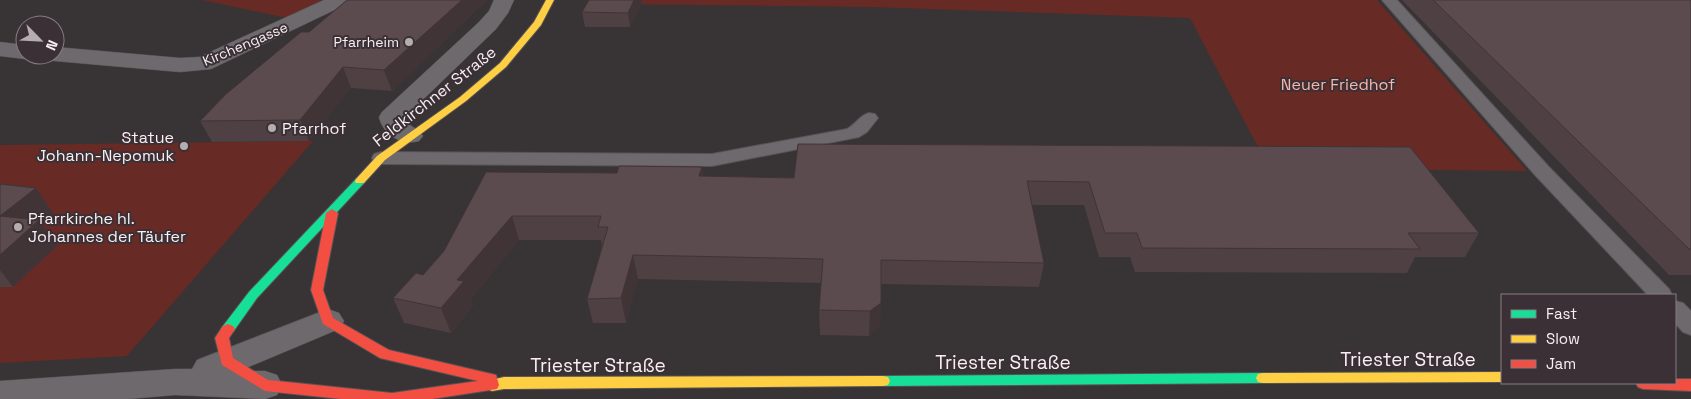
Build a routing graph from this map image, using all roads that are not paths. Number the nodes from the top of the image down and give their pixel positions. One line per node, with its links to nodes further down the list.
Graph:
1 (340, 0): 7 (street, Kirchengasse)
2 (504, 0): 9 (street)
3 (550, 0): 9 (street, Feldkirchner Straße)
4 (1389, 0): 12 (lane)
5 (0, 49): 6 (street)
6 (15, 51)
7 (65, 55)
8 (868, 118): 10 (lane)
9 (410, 136): 10 (street, Feldkirchner Straße)
10 (381, 158): 11 (street, Feldkirchner Straße)
11 (332, 213): 14 (street); 16 (street, Feldkirchner Straße)
12 (1660, 294)
13 (1676, 310): 15 (lane)
14 (328, 320): 16 (street); 19 (street)
15 (1691, 326)
16 (227, 361): 18 (street); 21 (street)
17 (1501, 377): 19 (street, Triester Straße)
18 (175, 382): 21 (street); 23 (street)
19 (504, 383): 21 (street)
20 (1667, 384): 22 (street)
21 (265, 385)
22 (1691, 385)
23 (0, 395)

